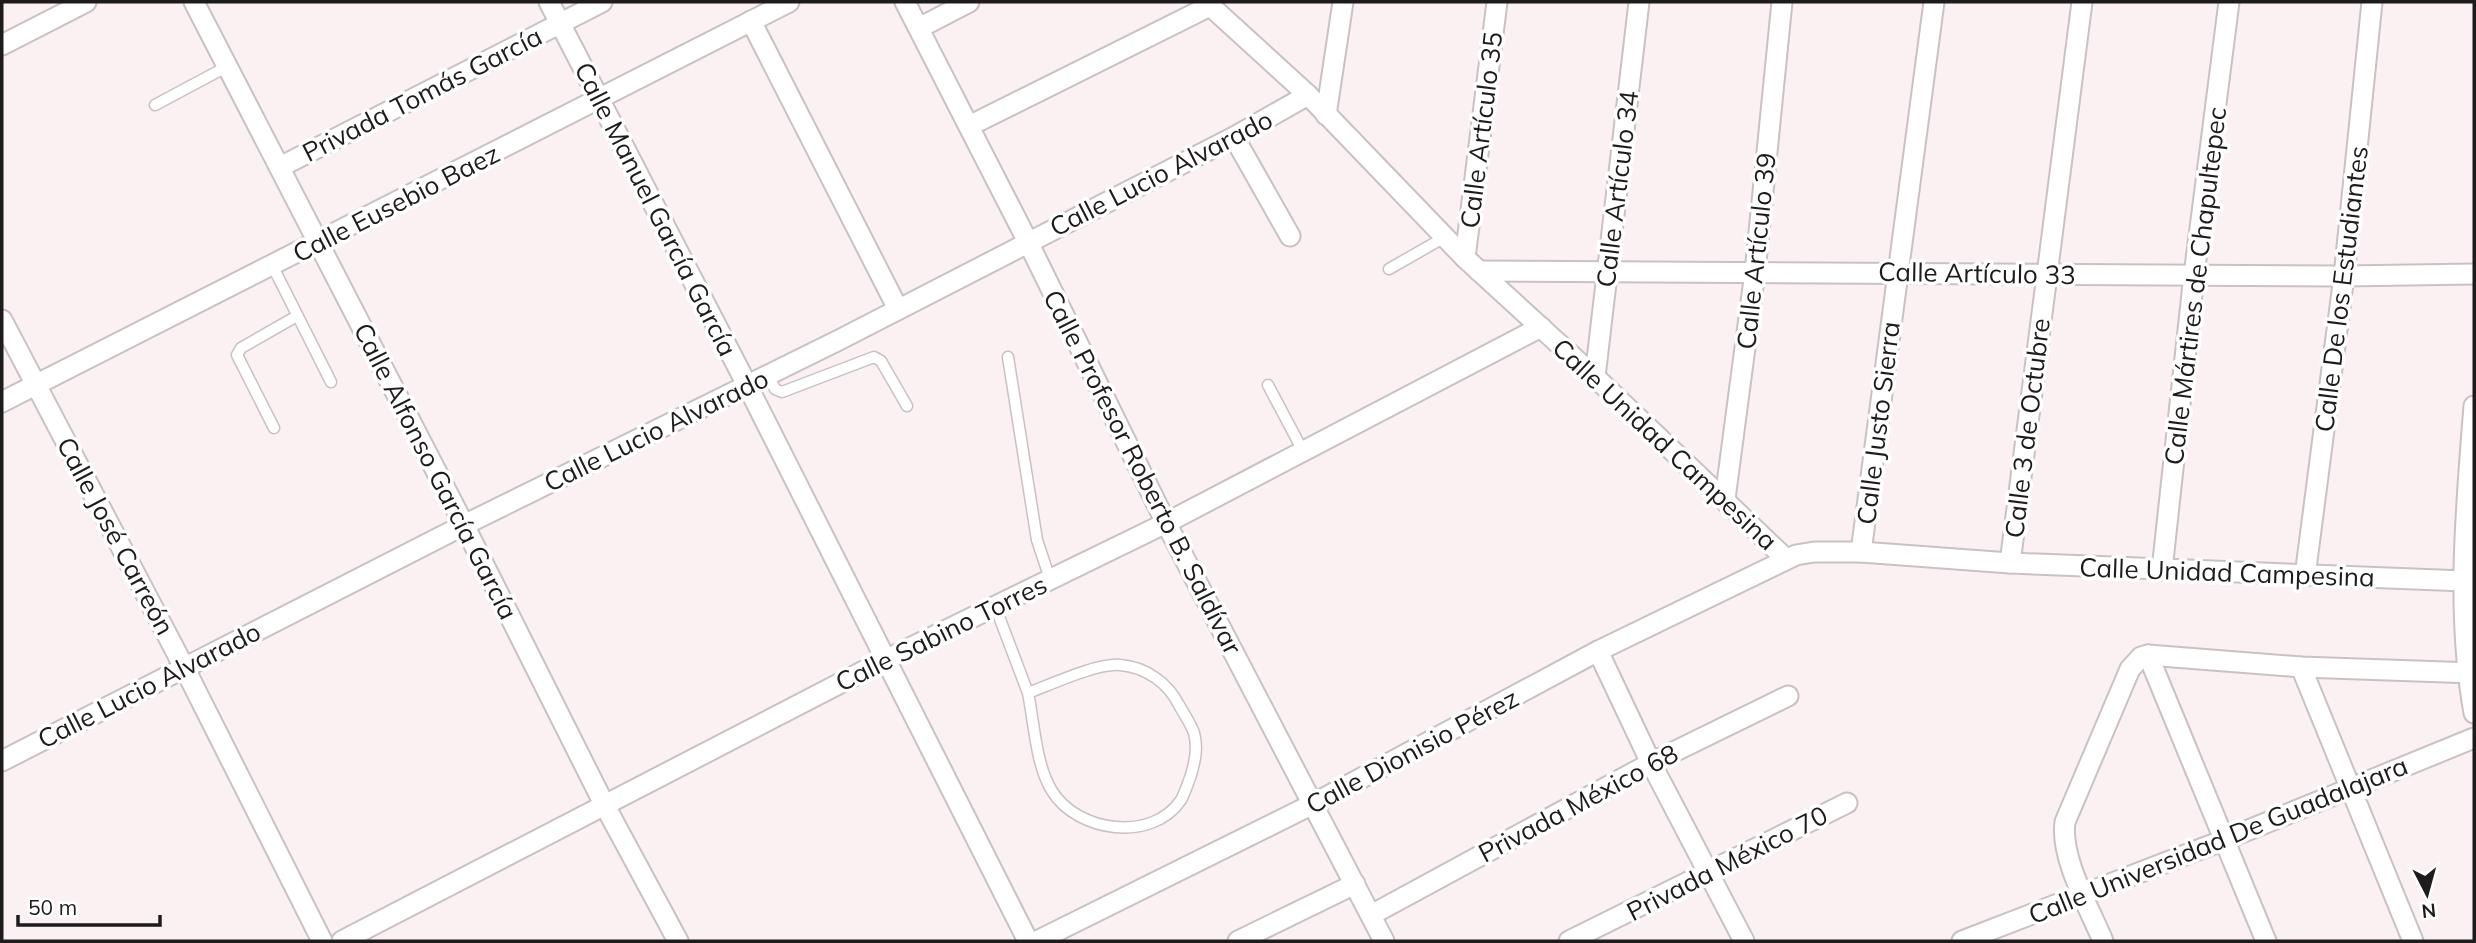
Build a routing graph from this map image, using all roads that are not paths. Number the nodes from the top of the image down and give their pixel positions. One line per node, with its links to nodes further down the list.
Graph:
1 (86, 2): 20 (street)
2 (194, 2): 21 (street, Calle Alfonso García García)
3 (549, 2): 18 (street, Calle Manuel García García)
4 (601, 2): 18 (street, Privada Tomás García)
5 (789, 2): 17 (street, Calle Eusebio Baez)
6 (905, 2): 19 (street, Calle Profesor Roberto B. Saldívar)
7 (969, 2): 19 (street)
8 (1343, 2): 25 (street)
9 (1497, 2): 33 (street, Calle Artículo 35)
10 (1639, 2): 36 (street, Calle Artículo 34)
11 (1782, 2): 37 (street, Calle Artículo 39)
12 (1934, 2): 38 (street, Calle Justo Sierra)
13 (2082, 2): 39 (street, Calle 3 de Octubre)
14 (2229, 2): 41 (street, Calle Mártires de Chapultepec)
15 (2372, 2): 42 (street, Calle De los Estudiantes)
16 (1208, 4): 22 (street, Calle Unidad Campesina); 26 (street)
17 (751, 21): 23 (street, Calle Eusebio Baez); 43 (street)
18 (560, 23): 23 (street, Calle Manuel García García); 28 (street, Privada Tomás García)
19 (919, 28): 26 (street, Calle Profesor Roberto B. Saldívar)
20 (2, 45)
21 (228, 66): 24 (lane); 28 (street, Calle Alfonso García García)
22 (1308, 95): 25 (street, Calle Unidad Campesina); 27 (street, Calle Lucio Alvarado)
23 (600, 100): 31 (street, Calle Eusebio Baez); 52 (street, Calle Manuel García García)
24 (155, 105)
25 (1326, 115): 30 (street, Calle Unidad Campesina)
26 (969, 126): 32 (street, Calle Profesor Roberto B. Saldívar)
27 (1234, 137): 29 (street); 32 (street, Calle Lucio Alvarado)
28 (280, 167): 31 (street, Calle Alfonso García García)
29 (1290, 236)
30 (1445, 237): 33 (street, Calle Unidad Campesina); 35 (lane)
31 (319, 242): 34 (street, Calle Eusebio Baez); 61 (street, Calle Alfonso García García)
32 (1028, 242): 43 (street, Calle Lucio Alvarado); 60 (street, Calle Profesor Roberto B. Saldívar)
33 (1472, 264): 36 (street, Calle Artículo 33); 46 (street, Calle Unidad Campesina)
34 (272, 265): 44 (lane); 51 (street, Calle Eusebio Baez)
35 (1389, 269)
36 (1608, 271): 37 (street, Calle Artículo 33); 49 (street, Calle Artículo 34)
37 (1755, 272): 38 (street, Calle Artículo 33); 59 (street, Calle Artículo 39)
38 (1897, 272): 39 (street, Calle Artículo 33); 62 (street, Calle Justo Sierra)
39 (2047, 274): 41 (street, Calle Artículo 33); 64 (street, Calle 3 de Octubre)
40 (2474, 274): 42 (street, Calle Artículo 33)
41 (2194, 275): 42 (street, Calle Artículo 33); 65 (street, Calle Mártires de Chapultepec)
42 (2344, 276): 66 (street, Calle De los Estudiantes)
43 (898, 309): 48 (street, Calle Lucio Alvarado)
44 (298, 316): 50 (lane); 57 (lane)
45 (2, 320): 51 (street, Calle José Carreón)
46 (1541, 327): 49 (street, Calle Unidad Campesina); 58 (street, Calle Sabino Torres)
47 (1008, 357): 67 (lane)
48 (768, 375): 52 (street, Calle Lucio Alvarado); 55 (lane)
49 (1595, 377): 59 (street, Calle Unidad Campesina)
50 (331, 382)
51 (36, 384): 54 (street, Calle Eusebio Baez); 73 (street, Calle José Carreón)
52 (747, 385): 61 (street, Calle Lucio Alvarado); 72 (street, Calle Manuel García García)
53 (1268, 385): 58 (lane)
54 (3, 399)
55 (907, 406)
56 (2474, 406): 68 (street)
57 (274, 428)
58 (1303, 451): 60 (street, Calle Sabino Torres)
59 (1725, 499): 63 (street, Calle Unidad Campesina)
60 (1166, 523): 67 (street, Calle Sabino Torres); 85 (street, Calle Profesor Roberto B. Saldívar)
61 (464, 524): 73 (street, Calle Lucio Alvarado); 84 (street, Calle Alfonso García García)
62 (1861, 552): 63 (street, Calle Unidad Campesina); 64 (street, Calle Unidad Campesina)
63 (1786, 559): 70 (street, Calle Dionisio Pérez)
64 (2010, 564): 65 (street, Calle Unidad Campesina)
65 (2162, 570): 66 (street, Calle Unidad Campesina)
66 (2305, 576): 68 (street, Calle Unidad Campesina)
67 (1050, 579): 69 (street, Calle Sabino Torres)
68 (2465, 581): 75 (street)
69 (995, 606): 72 (street, Calle Sabino Torres); 76 (lane)
70 (1598, 651): 81 (street); 85 (street, Calle Dionisio Pérez)
71 (2148, 655): 74 (street); 86 (street); 89 (street)
72 (885, 660): 84 (street, Calle Sabino Torres); 95 (street, Calle Manuel García García)
73 (184, 667): 80 (street, Calle Lucio Alvarado); 93 (street, Calle José Carreón)
74 (2301, 667): 75 (street); 82 (street)
75 (2471, 673): 78 (street)
76 (1028, 693): 76 (lane)
77 (1788, 696): 81 (street, Privada México 68)
78 (2474, 713)
79 (2474, 738): 82 (street, Calle Universidad De Guadalajara)
80 (2, 761)
81 (1651, 763): 87 (street); 90 (street, Privada México 68)
82 (2352, 788): 86 (street, Calle Universidad De Guadalajara); 103 (street)
83 (1847, 803): 87 (street, Privada México 70)
84 (604, 804): 91 (street, Calle Alfonso García García); 94 (street, Calle Sabino Torres)
85 (1313, 804): 88 (street, Calle Profesor Roberto B. Saldívar); 96 (street, Calle Dionisio Pérez)
86 (2224, 840): 89 (street, Calle Universidad De Guadalajara); 102 (street)
87 (1707, 873): 92 (street); 99 (street, Privada México 70)
88 (1355, 884): 90 (street, Calle Profesor Roberto B. Saldívar); 97 (street)
89 (2083, 893): 100 (street, Calle Universidad De Guadalajara); 101 (street)
90 (1371, 915): 98 (street, Calle Profesor Roberto B. Saldívar)
91 (671, 939)
92 (1740, 940)
93 (322, 941)
94 (342, 941)
95 (1028, 941)
96 (1037, 941)
97 (1238, 941)
98 (1384, 941)
99 (1569, 941)
100 (1962, 941)
101 (2103, 941)
102 (2266, 941)
103 (2413, 941)

